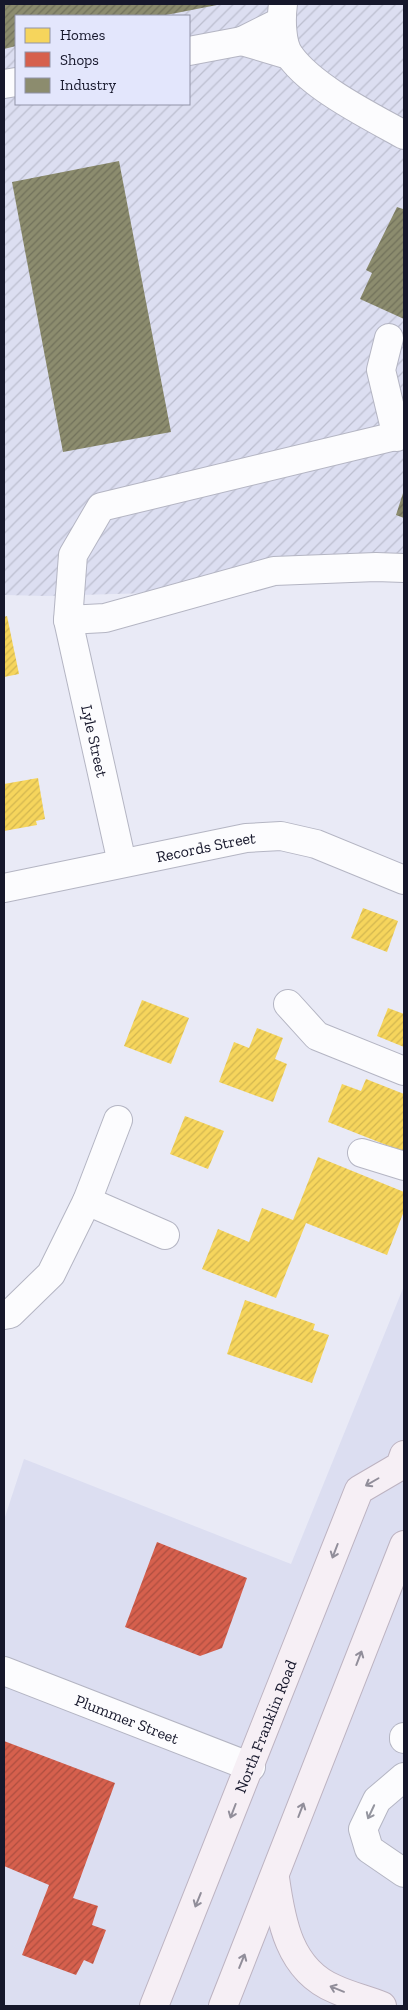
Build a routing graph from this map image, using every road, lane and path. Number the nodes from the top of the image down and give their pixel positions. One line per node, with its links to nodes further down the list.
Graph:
1 (281, 13): 2 (street); 4 (street)
2 (242, 41): 3 (street); 4 (street)
3 (190, 51)
4 (288, 55): 5 (street)
5 (404, 135)
6 (389, 338): 7 (street)
7 (401, 436): 9 (street, Lyle Street)
8 (404, 568): 9 (street)
9 (68, 620): 10 (street, Lyle Street)
10 (122, 863): 11 (street, Records Street); 12 (street, Records Street)
11 (404, 880)
12 (4, 888)
13 (288, 1004): 14 (street)
14 (404, 1071)
15 (118, 1120): 18 (street)
16 (362, 1152): 17 (street)
17 (404, 1166)
18 (87, 1201): 19 (street); 20 (street)
19 (165, 1235)
20 (4, 1315)
21 (403, 1467): 24 (main road, North Franklin Road, one-way to 24)
22 (404, 1545): 27 (main road, one-way to 22)
23 (4, 1671): 24 (street, Plummer Street)
24 (250, 1767): 28 (main road, North Franklin Road, one-way to 28)
25 (404, 1777): 26 (street, one-way to 26)
26 (404, 1873)
27 (275, 1877): 29 (main road, one-way to 27); 30 (main road, one-way to 27)
28 (154, 2006)
29 (223, 2006)
30 (382, 2006)

